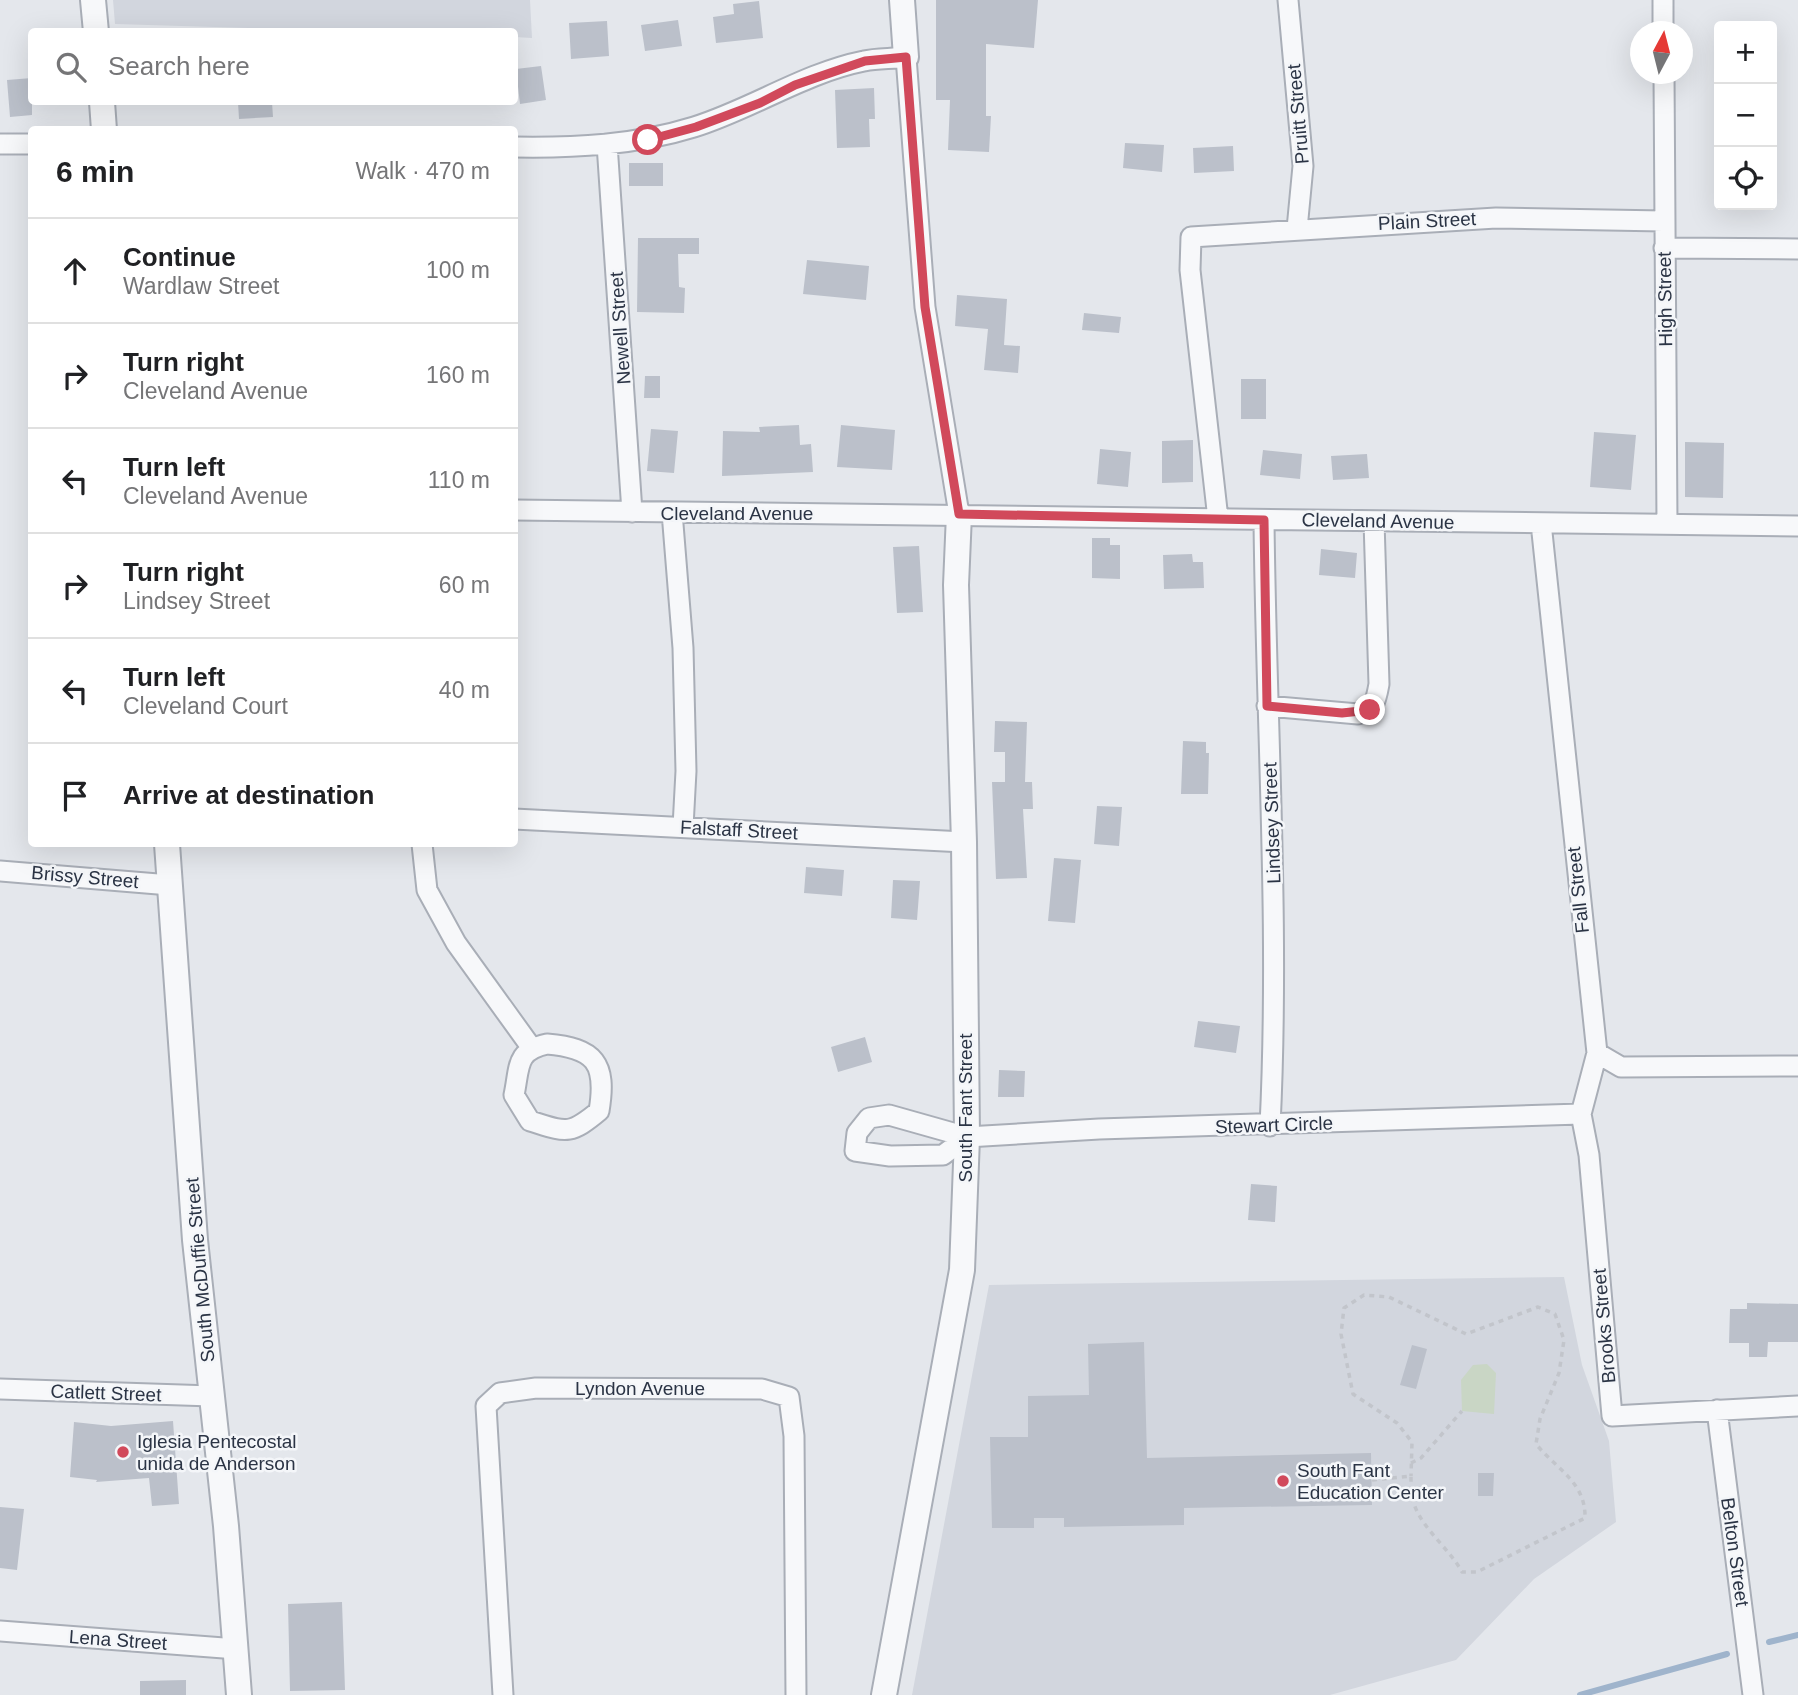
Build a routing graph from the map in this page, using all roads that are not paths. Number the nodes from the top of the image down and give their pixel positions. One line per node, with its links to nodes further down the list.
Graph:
1 (93, 0): 6 (street)
2 (902, 0): 7 (street)
3 (1288, 0): 16 (street, Pruitt Street)
4 (1663, 0): 5 (street)
5 (1663, 21)
6 (96, 28)
7 (906, 57): 13 (street); 22 (street)
8 (1664, 84): 15 (street, High Street)
9 (102, 105): 10 (street)
10 (104, 126)
11 (0, 144): 12 (street)
12 (28, 144)
13 (607, 144): 14 (street); 20 (street, Newell Street)
14 (518, 147)
15 (1663, 221): 16 (street, Plain Street); 17 (street, High Street)
16 (1297, 229): 23 (street, Plain Street)
17 (1664, 248): 18 (street); 27 (street, High Street)
18 (1798, 249)
19 (518, 510): 20 (street, Cleveland Avenue)
20 (632, 512): 21 (street, Cleveland Avenue)
21 (672, 512): 22 (street, Cleveland Avenue); 31 (street)
22 (959, 514): 23 (street, Cleveland Avenue); 32 (street, South Fant Street)
23 (1218, 519): 24 (street, Cleveland Avenue)
24 (1264, 520): 25 (street, Cleveland Avenue); 29 (street, Lindsey Street)
25 (1374, 521): 26 (street, Cleveland Avenue); 29 (street)
26 (1541, 523): 27 (street, Cleveland Avenue); 38 (street, Fall Street)
27 (1667, 524): 28 (street, Cleveland Avenue)
28 (1798, 526)
29 (1267, 706): 41 (street, Lindsey Street)
30 (518, 819): 31 (street, Falstaff Street)
31 (683, 827): 32 (street, Falstaff Street)
32 (964, 842): 42 (street, South Fant Street)
33 (167, 847): 36 (street, South McDuffie Street)
34 (422, 847): 37 (street)
35 (0, 871): 36 (street, Brissy Street)
36 (170, 885): 44 (street, South McDuffie Street)
37 (531, 1048): 37 (street)
38 (1597, 1053): 39 (street); 40 (street, Brooks Street)
39 (1798, 1066)
40 (1581, 1114): 41 (street, Stewart Circle); 46 (street, Brooks Street)
41 (1270, 1126): 42 (street, Stewart Circle)
42 (967, 1137): 42 (street, Stewart Circle); 52 (street, South Fant Street)
43 (0, 1389): 44 (street, Catlett Street)
44 (212, 1396): 48 (street, South McDuffie Street)
45 (1798, 1405): 46 (street, Brooks Street)
46 (1717, 1410): 53 (street, Belton Street)
47 (0, 1631): 48 (street, Lena Street)
48 (237, 1649): 49 (street, South McDuffie Street)
49 (239, 1695)
50 (503, 1695): 51 (street, Lyndon Avenue)
51 (796, 1695)
52 (884, 1695)
53 (1753, 1695)

